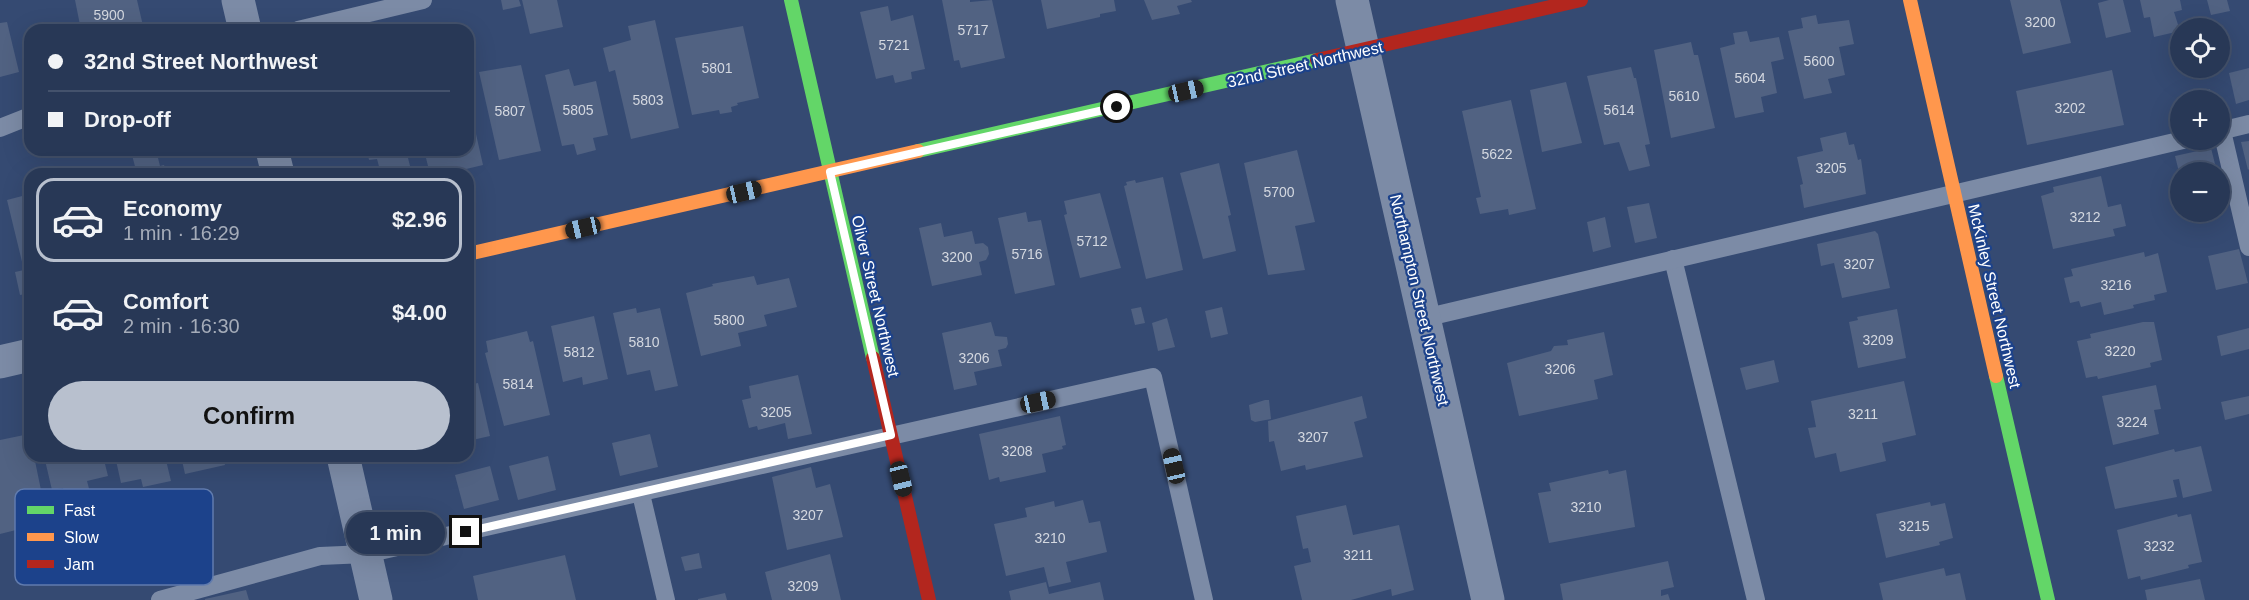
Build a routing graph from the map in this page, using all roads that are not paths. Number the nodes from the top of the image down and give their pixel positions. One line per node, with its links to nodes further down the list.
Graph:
1 (238, 0): 7 (street)
2 (423, 0): 8 (lane)
3 (791, 0): 16 (street, Oliver Street Northwest)
4 (1352, 0): 9 (street, Northampton Street Northwest)
5 (1581, 0): 9 (street, 32nd Street Northwest)
6 (1910, 0): 17 (street, McKinley Street Northwest)
7 (244, 24)
8 (323, 24)
9 (1364, 51): 16 (street, 32nd Street Northwest); 21 (street, Northampton Street Northwest)
10 (24, 118): 12 (lane)
11 (2249, 124): 13 (lane)
12 (0, 128)
13 (2230, 129)
14 (2170, 143): 17 (lane)
15 (2226, 150): 18 (lane)
16 (830, 172): 19 (street, 32nd Street Northwest); 24 (street, Oliver Street Northwest)
17 (1954, 192): 20 (lane); 35 (street, McKinley Street Northwest)
18 (2249, 247)
19 (474, 253)
20 (1673, 259): 21 (lane); 34 (lane)
21 (1424, 318): 33 (street, Northampton Street Northwest)
22 (24, 356): 23 (street)
23 (0, 362)
24 (891, 435): 26 (lane); 31 (street, Oliver Street Northwest); 32 (lane)
25 (344, 462): 27 (street)
26 (641, 494): 27 (lane); 30 (lane)
27 (366, 554): 28 (lane); 29 (street)
28 (160, 600)
29 (376, 600)
30 (666, 600)
31 (929, 600)
32 (1204, 600)
33 (1488, 600)
34 (1756, 600)
35 (2048, 600)

